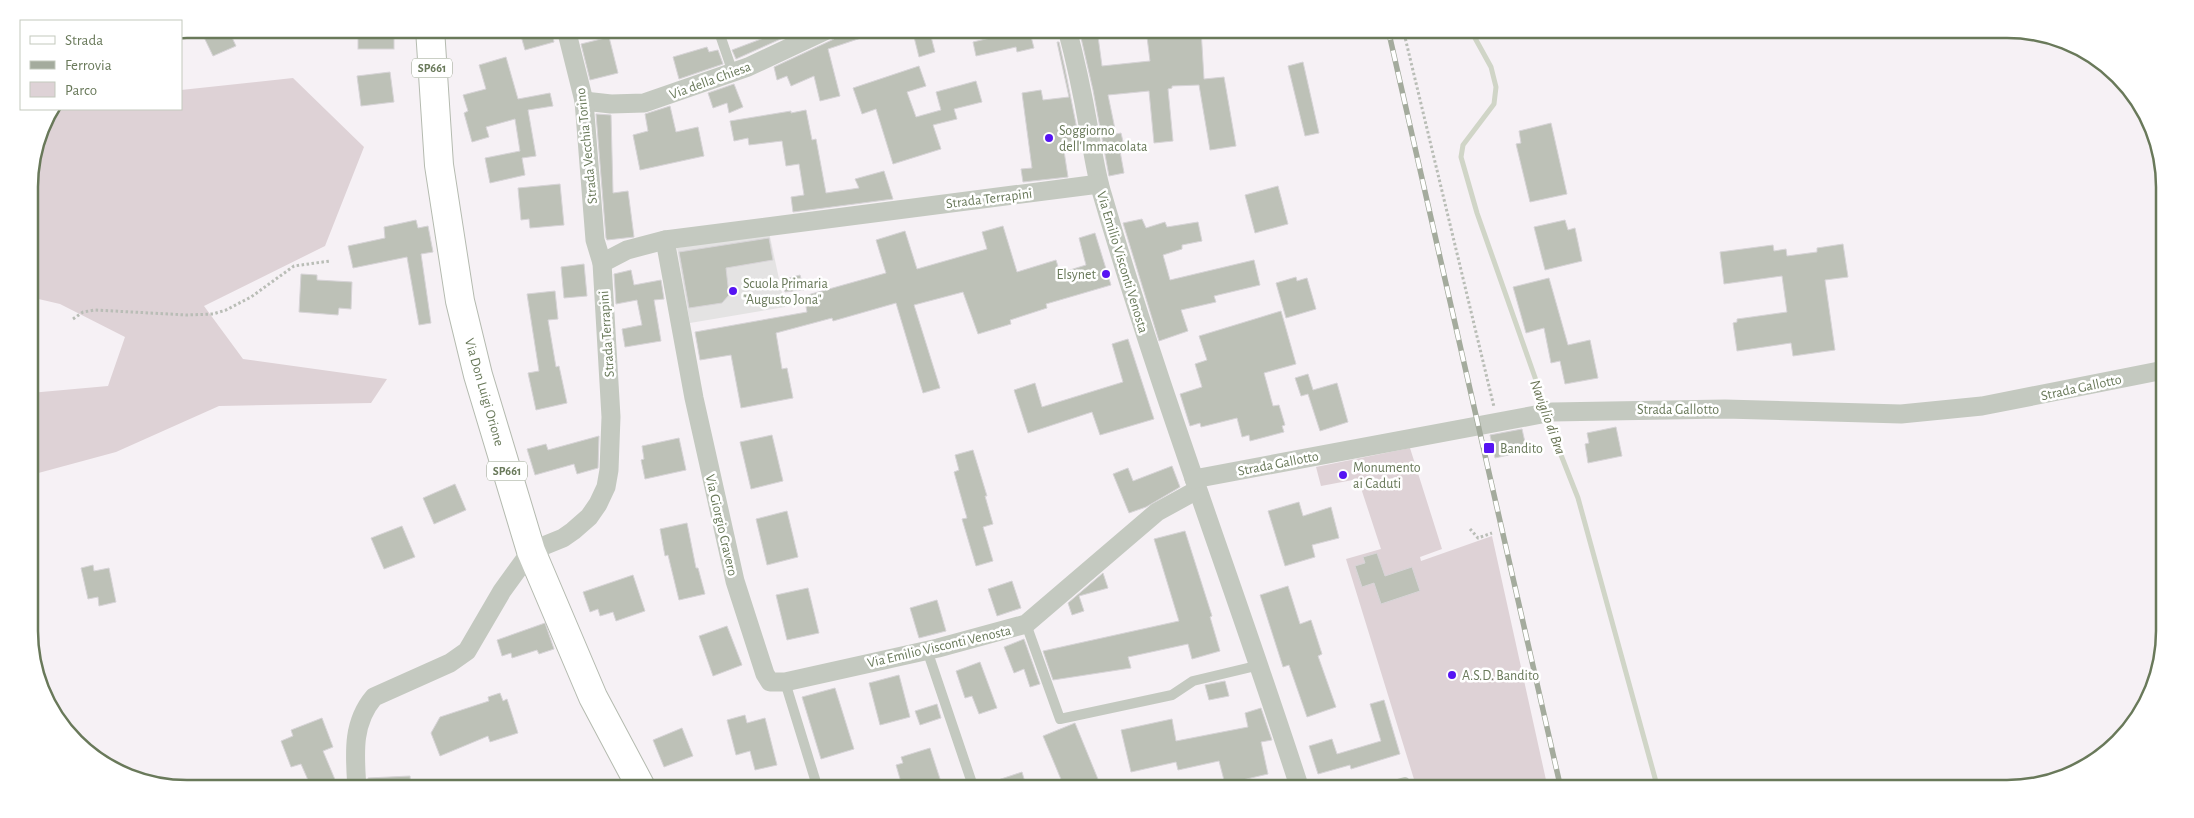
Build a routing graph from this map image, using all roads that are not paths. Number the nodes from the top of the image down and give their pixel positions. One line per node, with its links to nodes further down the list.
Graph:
1 (430, 38): 13 (main road, Via Don Luigi Orione / SP661)
2 (568, 38): 7 (street, Strada Vecchia Torino)
3 (721, 38): 6 (lane)
4 (810, 38): 6 (street, Via della Chiesa)
5 (1069, 38): 8 (street, Via Emilio Visconti Venosta)
6 (732, 73): 7 (street, Via della Chiesa)
7 (584, 102): 10 (street, Strada Vecchia Torino)
8 (1099, 184): 9 (street, Strada Terrapini); 12 (street, Via Emilio Visconti Venosta)
9 (665, 240): 10 (street, Strada Terrapini); 17 (street, Via Giorgio Cravero)
10 (602, 263): 13 (street, Strada Terrapini)
11 (2157, 371): 12 (street, Strada Gallotto)
12 (1196, 484): 14 (street, Via Emilio Visconti Venosta); 16 (street, Via Emilio Visconti Venosta)
13 (532, 551): 18 (street); 19 (main road, Via Don Luigi Orione / SP661)
14 (1026, 624): 15 (street, Via Emilio Visconti Venosta); 16 (lane)
15 (927, 650): 17 (street, Via Emilio Visconti Venosta); 21 (lane)
16 (1260, 665): 22 (street, Via Emilio Visconti Venosta)
17 (785, 682): 20 (lane)
18 (356, 780)
19 (637, 780)
20 (815, 780)
21 (971, 780)
22 (1297, 780)

